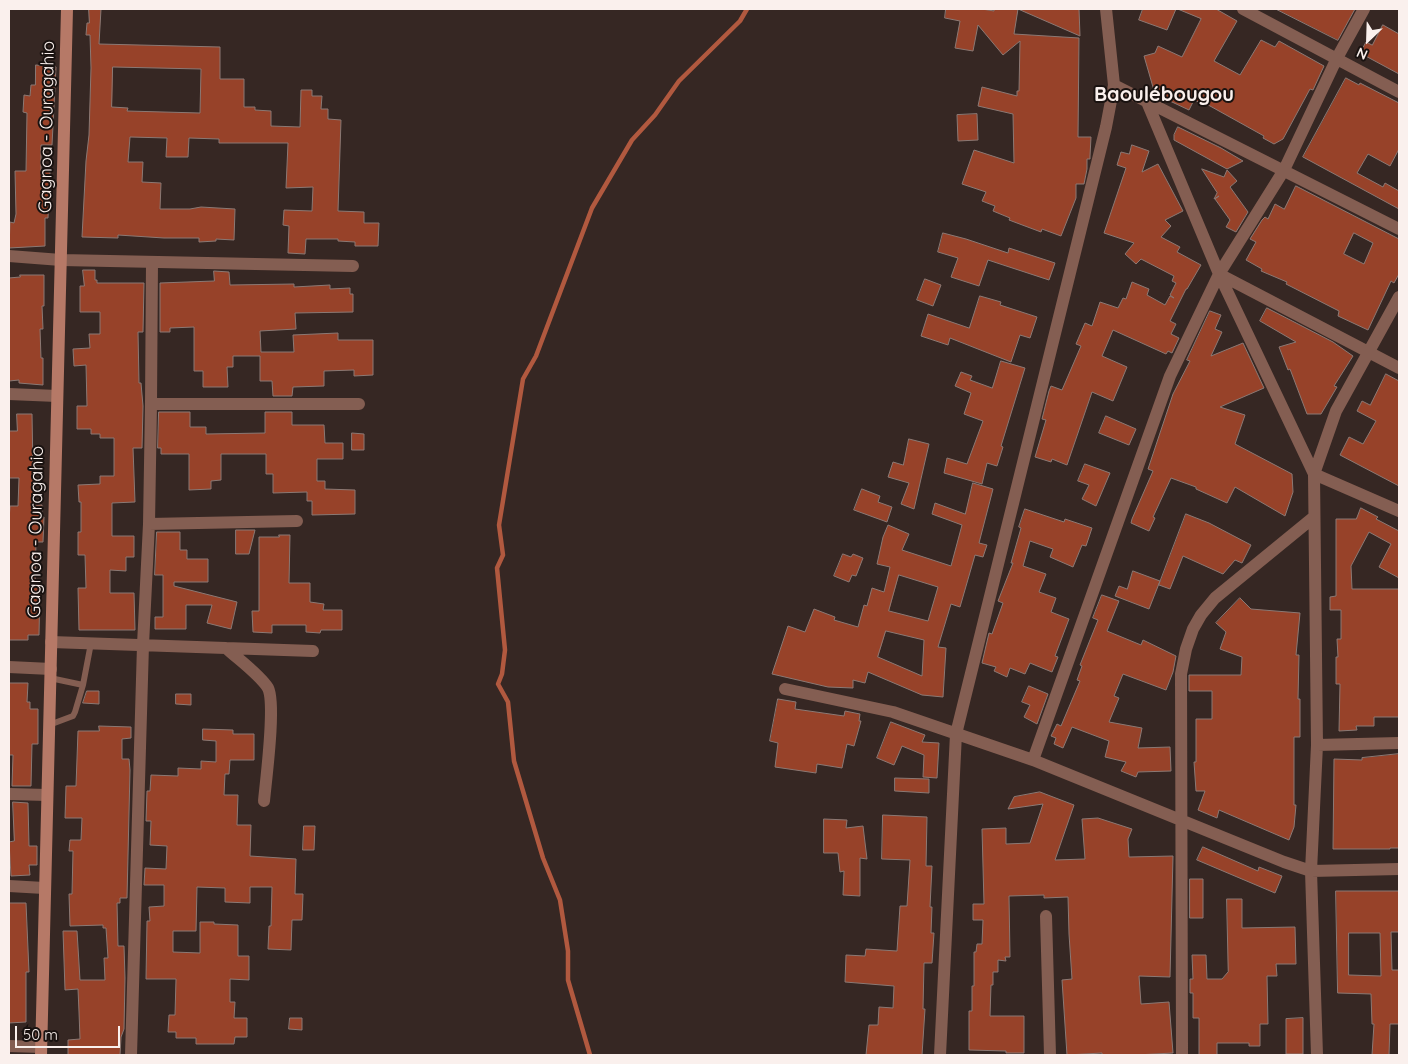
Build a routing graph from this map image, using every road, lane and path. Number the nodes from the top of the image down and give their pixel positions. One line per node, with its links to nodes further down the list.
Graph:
1 (67, 9): 12 (main road, Gagnoa - Ouragahio)
2 (1106, 9): 6 (street)
3 (1243, 9): 5 (street)
4 (1364, 9): 5 (street)
5 (1337, 58): 7 (street); 9 (street)
6 (1114, 85): 8 (street); 38 (street)
7 (1399, 92)
8 (1147, 102): 9 (street); 15 (street)
9 (1284, 170): 10 (street); 15 (street)
10 (1399, 229)
11 (9, 256): 12 (street)
12 (61, 260): 13 (street); 20 (main road, Gagnoa - Ouragahio)
13 (152, 262): 14 (street); 21 (street)
14 (354, 266)
15 (1219, 274): 17 (street); 23 (street); 41 (street)
16 (1399, 297): 17 (street)
17 (1369, 352): 18 (street); 23 (street)
18 (1399, 368)
19 (9, 394): 20 (street)
20 (57, 396): 28 (main road, Gagnoa - Ouragahio)
21 (150, 404): 22 (street); 27 (street)
22 (359, 404)
23 (1314, 474): 24 (street); 25 (street)
24 (1399, 511)
25 (1314, 517): 40 (street); 45 (street)
26 (297, 521): 27 (street)
27 (149, 524): 30 (street)
28 (51, 642): 29 (street); 34 (main road, Gagnoa - Ouragahio)
29 (91, 642): 30 (street); 35 (lane)
30 (143, 645): 31 (street); 53 (street)
31 (226, 648): 32 (street); 44 (street)
32 (313, 651)
33 (9, 667): 34 (street)
34 (50, 674): 35 (lane); 37 (main road, Gagnoa - Ouragahio)
35 (83, 686): 37 (lane)
36 (785, 689): 38 (street)
37 (49, 725): 43 (main road, Gagnoa - Ouragahio)
38 (956, 734): 41 (street); 54 (street)
39 (1399, 742): 40 (street)
40 (1317, 745): 47 (street)
41 (1033, 760): 45 (street)
42 (9, 794): 43 (street)
43 (47, 795): 49 (main road, Gagnoa - Ouragahio)
44 (264, 801)
45 (1181, 820): 47 (street); 56 (street)
46 (1399, 869): 47 (street)
47 (1311, 871): 57 (street)
48 (9, 886): 49 (street)
49 (44, 888): 52 (main road, Gagnoa - Ouragahio)
50 (1046, 916): 55 (street)
51 (9, 1046): 52 (street)
52 (41, 1051)
53 (131, 1055)
54 (940, 1055)
55 (1050, 1055)
56 (1182, 1055)
57 (1317, 1055)

